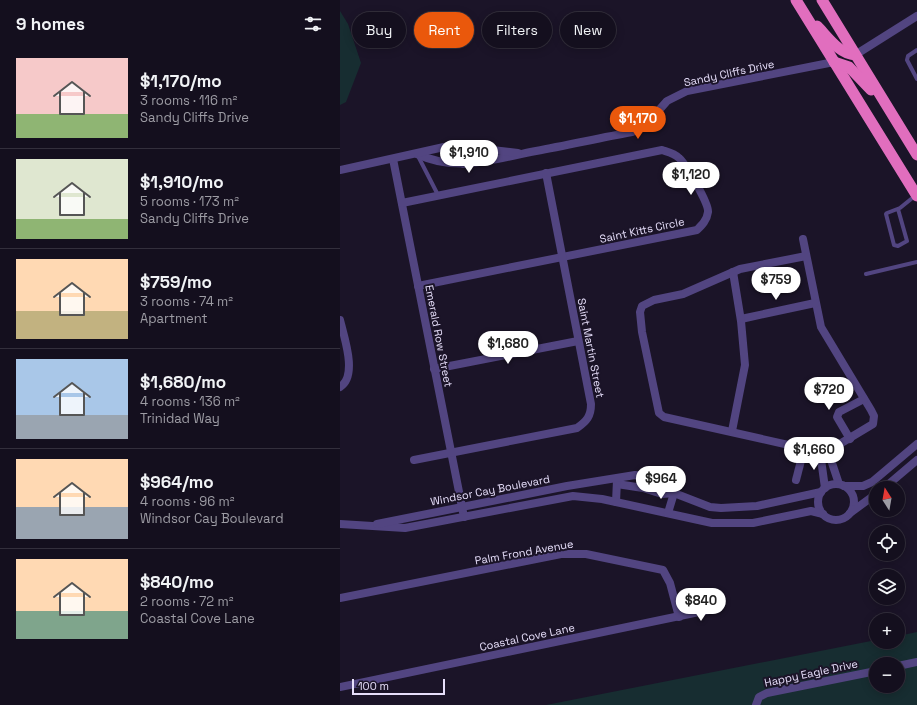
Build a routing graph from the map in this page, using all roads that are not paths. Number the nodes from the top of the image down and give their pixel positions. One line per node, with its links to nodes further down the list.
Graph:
1 (822, 0): 5 (highway)
2 (799, 5): 5 (highway); 6 (highway)
3 (917, 16): 5 (street)
4 (917, 50): 7 (lane)
5 (855, 55): 8 (highway)
6 (834, 62): 8 (highway); 12 (street, Sandy Cliffs Drive); 19 (highway)
7 (917, 79)
8 (888, 108): 9 (highway)
9 (913, 145): 13 (highway)
10 (465, 147): 11 (street, Sandy Cliffs Drive); 12 (street, Sandy Cliffs Drive); 15 (street)
11 (417, 154): 14 (street, Sandy Cliffs Drive); 15 (street, Sandy Cliffs Drive); 18 (lane)
12 (523, 154): 15 (street, Sandy Cliffs Drive)
13 (917, 155)
14 (393, 159): 16 (street, Sandy Cliffs Drive); 20 (street, Emerald Row Street)
15 (464, 164)
16 (340, 170)
17 (546, 173): 18 (street, Saint Kitts Circle); 24 (street, Saint Martin Street); 24 (street, Saint Kitts Circle)
18 (438, 195): 20 (street, Saint Kitts Circle)
19 (917, 196): 21 (lane)
20 (402, 203): 28 (street, Emerald Row Street)
21 (898, 209): 21 (lane)
22 (803, 239): 23 (street)
23 (806, 256): 26 (street); 29 (street)
24 (562, 258): 28 (street, Saint Kitts Circle); 32 (street, Saint Martin Street)
25 (917, 262): 27 (lane)
26 (733, 272): 30 (street); 36 (street)
27 (866, 274)
28 (418, 286): 33 (street, Emerald Row Street)
29 (815, 303): 30 (street); 35 (street)
30 (741, 319): 36 (street)
31 (340, 320): 34 (street)
32 (578, 341): 33 (street); 40 (street, Saint Martin Street)
33 (434, 369): 40 (street, Emerald Row Street)
34 (340, 387)
35 (864, 399): 37 (street); 37 (street)
36 (732, 431): 39 (street)
37 (850, 439): 41 (street)
38 (917, 444): 47 (street, Windsor Cay Boulevard)
39 (804, 449): 41 (street); 44 (street)
40 (450, 452): 42 (street, Saint Martin Street); 52 (street, Emerald Row Street)
41 (824, 452): 47 (street); 48 (street)
42 (414, 460)
43 (917, 460): 46 (street)
44 (796, 480)
45 (617, 481): 49 (street, Windsor Cay Boulevard); 49 (street, Windsor Cay Boulevard); 51 (street); 52 (street, Windsor Cay Boulevard)
46 (892, 481)
47 (842, 485): 48 (street, Windsor Cay Boulevard); 55 (street)
48 (823, 490): 49 (street, Windsor Cay Boulevard); 54 (street)
49 (674, 493): 53 (street)
50 (869, 499): 55 (street, Windsor Cay Boulevard)
51 (616, 502): 53 (street, Windsor Cay Boulevard); 56 (street, Windsor Cay Boulevard)
52 (461, 506): 56 (street, Emerald Row Street); 58 (street, Windsor Cay Boulevard)
53 (668, 513): 54 (street, Windsor Cay Boulevard)
54 (823, 514): 55 (street, Windsor Cay Boulevard)
55 (850, 514)
56 (464, 517): 58 (street, Windsor Cay Boulevard)
57 (340, 524): 58 (street, Windsor Cay Boulevard)
58 (368, 526)
59 (340, 598): 61 (street, Palm Frond Avenue)
60 (718, 608): 61 (street, Coastal Cove Lane)
61 (679, 617): 65 (street, Coastal Cove Lane)
62 (917, 662): 63 (street)
63 (905, 665)
64 (869, 672): 66 (street, Happy Eagle Drive)
65 (340, 688)
66 (756, 705)

